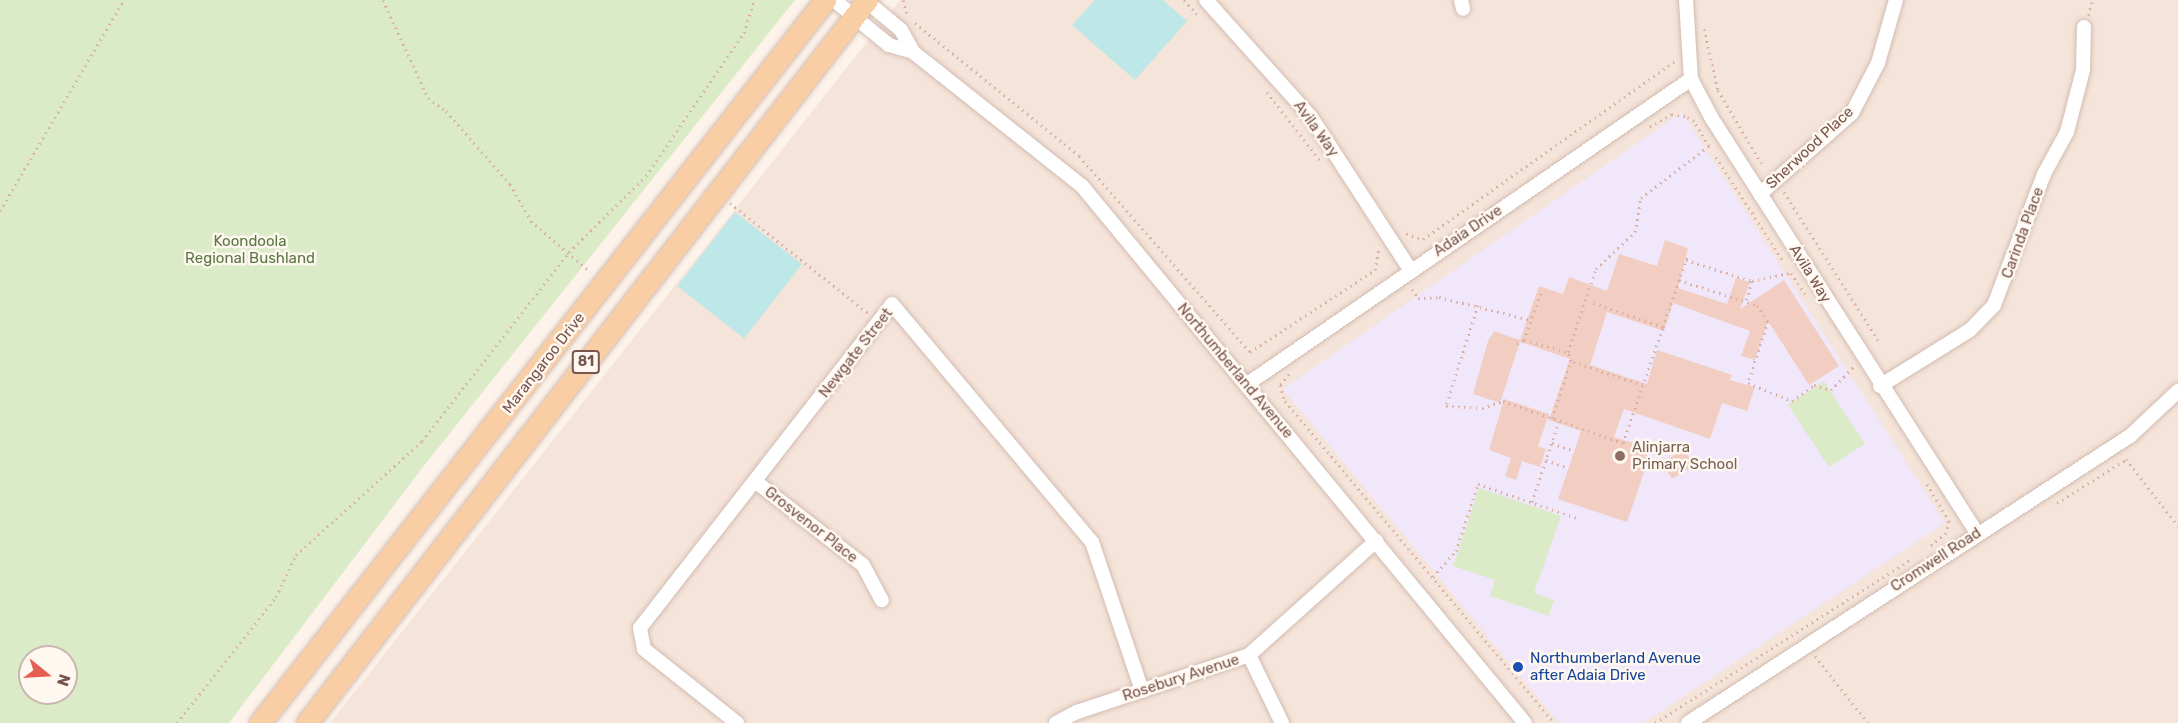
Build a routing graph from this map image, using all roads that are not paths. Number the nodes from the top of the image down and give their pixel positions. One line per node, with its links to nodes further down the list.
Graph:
1 (825, 0): 22 (main road, Marangaroo Drive / 81)
2 (834, 0): 6 (street, Northumberland Avenue)
3 (1206, 0): 11 (street, Avila Way)
4 (1686, 0): 9 (street, Avila Way)
5 (1896, 0): 10 (street, Sherwood Place)
6 (863, 4): 8 (street, Northumberland Avenue); 8 (street, Northumberland Avenue); 21 (main road, 81)
7 (2084, 27): 13 (street, Carinda Place)
8 (913, 52): 12 (street, Northumberland Avenue)
9 (1691, 79): 10 (street, Avila Way); 11 (street, Adaia Drive)
10 (1760, 194): 13 (street, Avila Way)
11 (1411, 271): 12 (street, Adaia Drive)
12 (1246, 385): 17 (street, Northumberland Avenue)
13 (1880, 386): 16 (street, Avila Way)
14 (2178, 391): 16 (street, Cromwell Road)
15 (756, 482): 18 (street, Grosvenor Place); 20 (street, Newgate Street); 25 (street, Newgate Street)
16 (1977, 533): 29 (street, Cromwell Road)
17 (1376, 541): 19 (street, Rosebury Avenue); 28 (street, Northumberland Avenue)
18 (882, 600)
19 (1249, 655): 20 (street, Rosebury Avenue); 27 (street)
20 (1142, 691): 26 (street, Rosebury Avenue)
21 (330, 694): 23 (main road); 24 (main road, 81)
22 (260, 723)
23 (298, 723)
24 (307, 723)
25 (737, 723)
26 (1056, 723)
27 (1282, 723)
28 (1525, 723)
29 (1688, 723)

